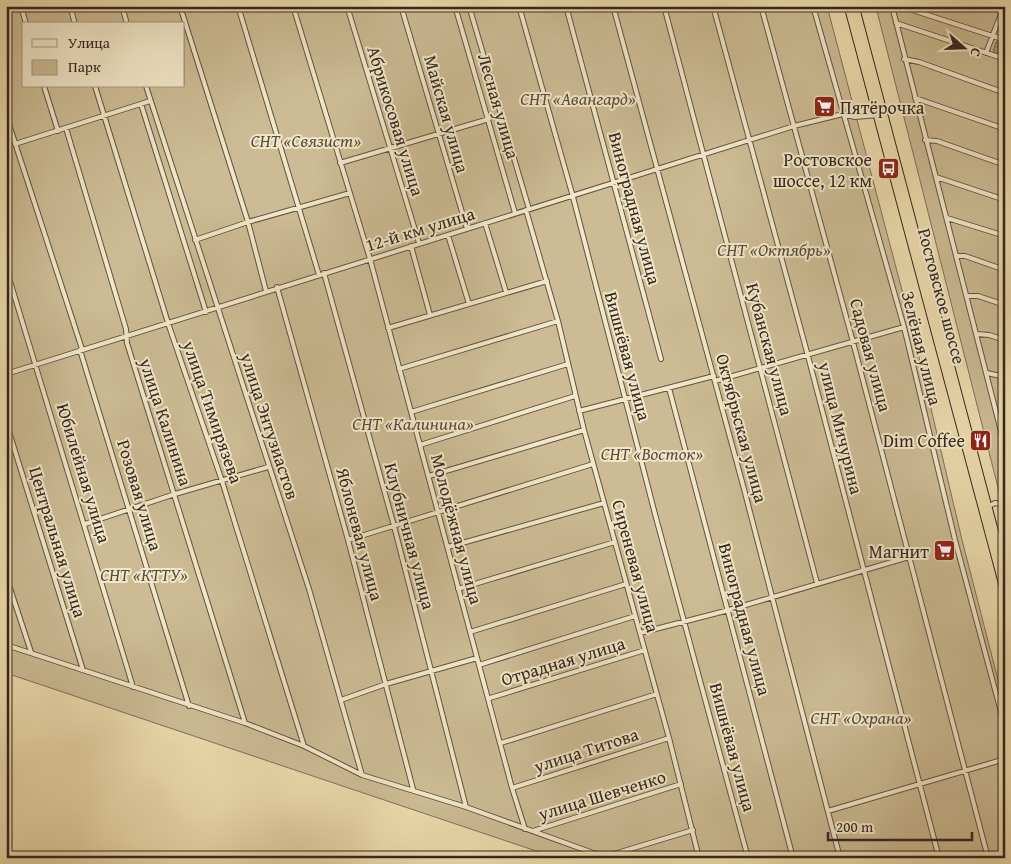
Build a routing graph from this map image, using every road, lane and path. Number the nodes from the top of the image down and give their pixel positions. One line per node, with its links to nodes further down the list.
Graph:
1 (21, 6): 23 (street)
2 (70, 6): 24 (street)
3 (122, 6): 25 (street)
4 (180, 6): 66 (street)
5 (238, 6): 62 (street)
6 (293, 6): 54 (street, Молодёжная улица)
7 (348, 6): 52 (street, Абрикосовая улица)
8 (401, 6): 48 (street, Майская улица)
9 (455, 6): 43 (street, Лесная улица)
10 (469, 6): 63 (street)
11 (519, 6): 60 (street, Вишнёвая улица)
12 (566, 6): 58 (street, Виноградная улица)
13 (612, 6): 56 (street, Октябрьская улица)
14 (664, 6): 53 (street, Кубанская улица)
15 (713, 6): 49 (street, улица Мичурина)
16 (761, 6): 44 (street, Садовая улица)
17 (813, 6): 39 (street, Зелёная улица)
18 (848, 6): 40 (highway, Ростовское шоссе)
19 (855, 6): 40 (highway, Ростовское шоссе)
20 (892, 6): 26 (street)
21 (900, 6): 27 (street)
22 (1004, 6): 27 (street)
23 (25, 22)
24 (74, 22)
25 (126, 22)
26 (896, 23): 29 (street); 30 (street)
27 (993, 36): 28 (street); 29 (street)
28 (1005, 40)
29 (986, 53): 31 (street)
30 (904, 59): 35 (street); 36 (street)
31 (1005, 59)
32 (45, 88): 47 (street)
33 (96, 88): 42 (street, улица Тимирязева)
34 (147, 88): 37 (street, улица Энтузиастов)
35 (1005, 93)
36 (914, 98): 46 (street); 50 (street)
37 (150, 101): 38 (street); 71 (street, улица Энтузиастов)
38 (141, 104): 42 (street); 88 (street)
39 (842, 114): 40 (street, 12-й км улица); 44 (street, 12-й км улица); 92 (street, Зелёная улица)
40 (881, 114): 127 (highway, Ростовское шоссе)
41 (6, 116): 51 (street, Розовая улица)
42 (104, 116): 45 (street); 91 (street, улица Тимирязева)
43 (489, 119): 48 (street); 64 (street, Лесная улица)
44 (794, 126): 49 (street, 12-й км улица); 97 (street, Садовая улица)
45 (66, 128): 47 (street); 95 (street, улица Калинина)
46 (1005, 128)
47 (58, 130): 51 (street)
48 (439, 134): 52 (street); 68 (street, Майская улица)
49 (750, 140): 53 (street, 12-й км улица); 99 (street, улица Мичурина)
50 (925, 140): 55 (street); 57 (street)
51 (15, 144): 98 (street, Розовая улица)
52 (390, 148): 54 (street); 72 (street, Абрикосовая улица)
53 (705, 154): 56 (street, 12-й км улица); 103 (street, Кубанская улица)
54 (340, 163): 59 (street, Молодёжная улица)
55 (1005, 165)
56 (658, 168): 58 (street, 12-й км улица); 108 (street, Октябрьская улица)
57 (936, 177): 61 (street); 65 (street)
58 (615, 181): 60 (street, 12-й км улица); 100 (street, Виноградная улица)
59 (350, 193): 62 (street); 75 (street, Молодёжная улица)
60 (573, 197): 63 (street, 12-й км улица); 111 (street, Вишнёвая улица)
61 (1005, 200)
62 (299, 209): 66 (street); 79 (street)
63 (528, 210): 64 (street, 12-й км улица); 80 (street, Сиреневая улица)
64 (515, 213): 67 (street, 12-й км улица)
65 (947, 218): 70 (street); 74 (street)
66 (248, 222): 71 (street); 82 (street)
67 (485, 223): 68 (street, 12-й км улица); 83 (street)
68 (467, 229): 69 (street, 12-й км улица)
69 (448, 234): 72 (street, 12-й км улица); 85 (street)
70 (1005, 236)
71 (195, 240): 87 (street, улица Энтузиастов)
72 (419, 244): 73 (street, 12-й км улица)
73 (411, 246): 75 (street, 12-й км улица); 89 (street)
74 (957, 256): 77 (street); 84 (street)
75 (370, 259): 78 (street, 12-й км улица); 93 (street, Молодёжная улица)
76 (6, 268): 101 (street, Юбилейная улица)
77 (1005, 270)
78 (324, 273): 79 (street, 12-й км улица); 131 (street, Клубничная улица)
79 (319, 275): 81 (street, 12-й км улица)
80 (547, 281): 83 (street); 90 (street, Сиреневая улица)
81 (277, 288): 82 (street, 12-й км улица); 132 (street, Яблоневая улица)
82 (266, 291): 87 (street, 12-й км улица)
83 (506, 292): 85 (street)
84 (967, 296): 86 (street); 94 (street)
85 (469, 304): 89 (street)
86 (1005, 305)
87 (218, 309): 88 (street, 12-й км улица); 121 (street, улица Энтузиастов)
88 (206, 312): 91 (street, 12-й км улица)
89 (430, 315): 93 (street)
90 (558, 321): 102 (street, Сиреневая улица); 104 (street)
91 (168, 323): 95 (street, 12-й км улица); 123 (street, улица Тимирязева)
92 (904, 327): 97 (street); 163 (street, Зелёная улица)
93 (388, 328): 104 (street, Молодёжная улица)
94 (977, 334): 96 (street); 105 (street)
95 (126, 336): 98 (street, 12-й км улица); 124 (street, улица Калинина)
96 (1005, 340)
97 (853, 342): 99 (street); 135 (street, Садовая улица)
98 (81, 350): 101 (street, 12-й км улица); 128 (street, Розовая улица)
99 (808, 356): 103 (street); 136 (street, улица Мичурина)
100 (661, 359)
101 (36, 364): 106 (street, 12-й км улица); 130 (street, Юбилейная улица)
102 (568, 364): 110 (street, Сиреневая улица); 113 (street)
103 (761, 368): 108 (street); 139 (street, Кубанская улица)
104 (399, 369): 113 (street, Молодёжная улица)
105 (987, 373): 107 (street); 115 (street)
106 (6, 374)
107 (1005, 377)
108 (714, 378): 109 (street); 143 (street, Октябрьская улица)
109 (669, 388): 111 (street); 144 (street, Виноградная улица)
110 (575, 396): 112 (street, Сиреневая улица); 118 (street)
111 (625, 400): 112 (street); 146 (street, Вишнёвая улица)
112 (579, 411): 117 (street, Сиреневая улица)
113 (411, 412): 118 (street, Молодёжная улица)
114 (1005, 416): 115 (street)
115 (998, 417): 119 (street)
116 (6, 422): 154 (street, Центральная улица)
117 (584, 430): 120 (street, Сиреневая улица); 122 (street)
118 (420, 446): 122 (street, Молодёжная улица)
119 (1005, 447)
120 (593, 464): 125 (street, Сиреневая улица); 129 (street)
121 (268, 467): 123 (street); 160 (street, улица Энтузиастов)
122 (430, 476): 129 (street, Молодёжная улица)
123 (222, 481): 124 (street); 166 (street, улица Тимирязева)
124 (175, 494): 128 (street); 162 (street, улица Калинина)
125 (604, 503): 133 (street, Сиреневая улица); 134 (street)
126 (1005, 505): 127 (street)
127 (986, 507): 137 (highway, Ростовское шоссе); 142 (highway, Ростовское шоссе)
128 (130, 509): 130 (street); 161 (street, Розовая улица)
129 (439, 512): 131 (street); 134 (street, Молодёжная улица)
130 (85, 524): 157 (street, Юбилейная улица)
131 (394, 526): 132 (street); 155 (street, Клубничная улица)
132 (348, 540): 156 (street, Яблоневая улица)
133 (615, 542): 140 (street, Сиреневая улица); 141 (street)
134 (448, 546): 141 (street, Молодёжная улица)
135 (909, 557): 136 (street); 168 (street, Садовая улица)
136 (862, 569): 139 (street); 171 (street, улица Мичурина)
137 (1005, 570)
138 (6, 576): 151 (street)
139 (816, 583): 143 (street)
140 (626, 584): 145 (street, Сиреневая улица); 147 (street)
141 (458, 589): 147 (street, Молодёжная улица)
142 (1005, 593)
143 (772, 597): 144 (street); 175 (street, Октябрьская улица)
144 (729, 610): 146 (street); 182 (street, Виноградная улица)
145 (635, 616): 148 (street, Сиреневая улица); 153 (street)
146 (685, 622): 148 (street); 181 (street, Вишнёвая улица)
147 (470, 632): 152 (street, Молодёжная улица)
148 (640, 633): 150 (street, Сиреневая улица)
149 (6, 645): 151 (street)
150 (644, 650): 158 (street, Сиреневая улица); 159 (street, Отрадная улица)
151 (31, 653): 154 (street)
152 (477, 658): 153 (street, Молодёжная улица); 155 (street)
153 (479, 665): 159 (street, Молодёжная улица)
154 (83, 670): 157 (street)
155 (432, 671): 156 (street); 174 (street, Клубничная улица)
156 (386, 684): 160 (street); 173 (street, Яблоневая улица)
157 (132, 687): 161 (street)
158 (657, 694): 164 (street, Сиреневая улица); 165 (street)
159 (490, 698): 165 (street, Молодёжная улица)
160 (341, 700): 169 (street, улица Энтузиастов)
161 (189, 706): 162 (street)
162 (245, 723): 166 (street)
163 (1005, 727)
164 (669, 738): 170 (street, Сиреневая улица); 172 (street, улица Титова)
165 (501, 743): 172 (street, Молодёжная улица)
166 (304, 746): 169 (street)
167 (1005, 759): 168 (street)
168 (966, 770): 171 (street); 185 (street, Садовая улица)
169 (362, 775): 173 (street)
170 (681, 784): 177 (street, Сиреневая улица); 178 (street, улица Шевченко)
171 (920, 784): 175 (street); 184 (street, улица Мичурина)
172 (512, 788): 176 (street, Молодёжная улица)
173 (413, 789): 174 (street)
174 (466, 807): 176 (street)
175 (828, 812): 183 (street, Октябрьская улица)
176 (526, 829): 178 (street)
177 (693, 830): 179 (street); 180 (street, Сиреневая улица)
178 (532, 831): 179 (street)
179 (606, 857)
180 (699, 858)
181 (748, 858)
182 (793, 858)
183 (840, 858)
184 (939, 858)
185 (988, 858)

